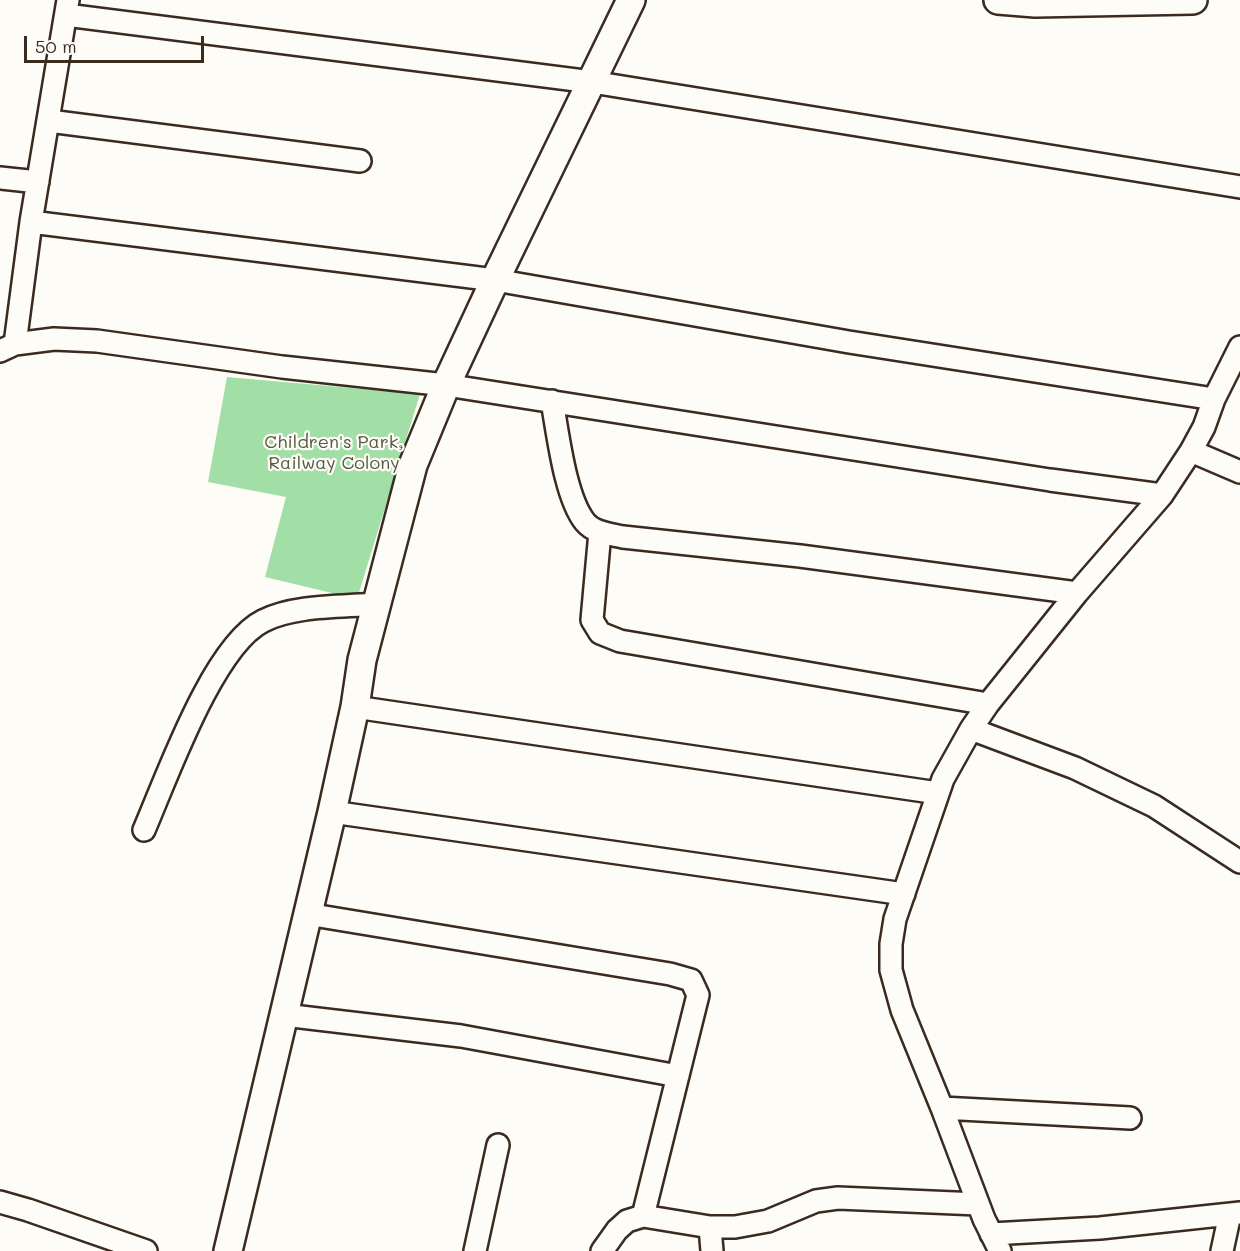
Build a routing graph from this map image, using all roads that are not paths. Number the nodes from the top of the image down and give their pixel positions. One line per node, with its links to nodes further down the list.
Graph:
1 (631, 0): 5 (street)
2 (998, 0): 3 (street)
3 (1193, 0)
4 (67, 7): 5 (street); 6 (street)
5 (592, 82): 10 (street); 12 (street)
6 (49, 121): 7 (street); 9 (street)
7 (360, 161)
8 (0, 178): 9 (street)
9 (38, 182): 11 (street)
10 (1240, 187)
11 (31, 222): 12 (street); 14 (street)
12 (495, 280): 15 (street); 16 (street)
13 (1240, 346): 16 (street)
14 (8, 347): 15 (street)
15 (446, 385): 17 (street); 23 (street)
16 (1214, 399): 18 (street)
17 (552, 401): 20 (street); 21 (street)
18 (1191, 451): 19 (street); 20 (street)
19 (1240, 472)
20 (1162, 495): 22 (street)
21 (600, 532): 22 (street); 24 (street)
22 (1077, 593): 24 (street)
23 (376, 604): 25 (street); 29 (street)
24 (988, 704): 26 (street)
25 (355, 708): 27 (street); 28 (street)
26 (971, 729): 27 (street); 30 (street)
27 (938, 793): 31 (street)
28 (332, 812): 31 (street); 32 (street)
29 (144, 830)
30 (1240, 862)
31 (904, 894): 35 (street)
32 (307, 914): 33 (street); 34 (street)
33 (284, 1015): 34 (street); 45 (street)
34 (678, 1076): 41 (street)
35 (942, 1108): 36 (street); 39 (street)
36 (1130, 1118)
37 (498, 1145): 46 (street)
38 (0, 1202): 44 (street)
39 (978, 1204): 42 (street); 43 (street)
40 (1235, 1213): 43 (street); 49 (street)
41 (643, 1216): 42 (street); 47 (street)
42 (710, 1227): 48 (street)
43 (996, 1242)
44 (146, 1251)
45 (228, 1251)
46 (475, 1251)
47 (602, 1251)
48 (712, 1251)
49 (1222, 1251)

